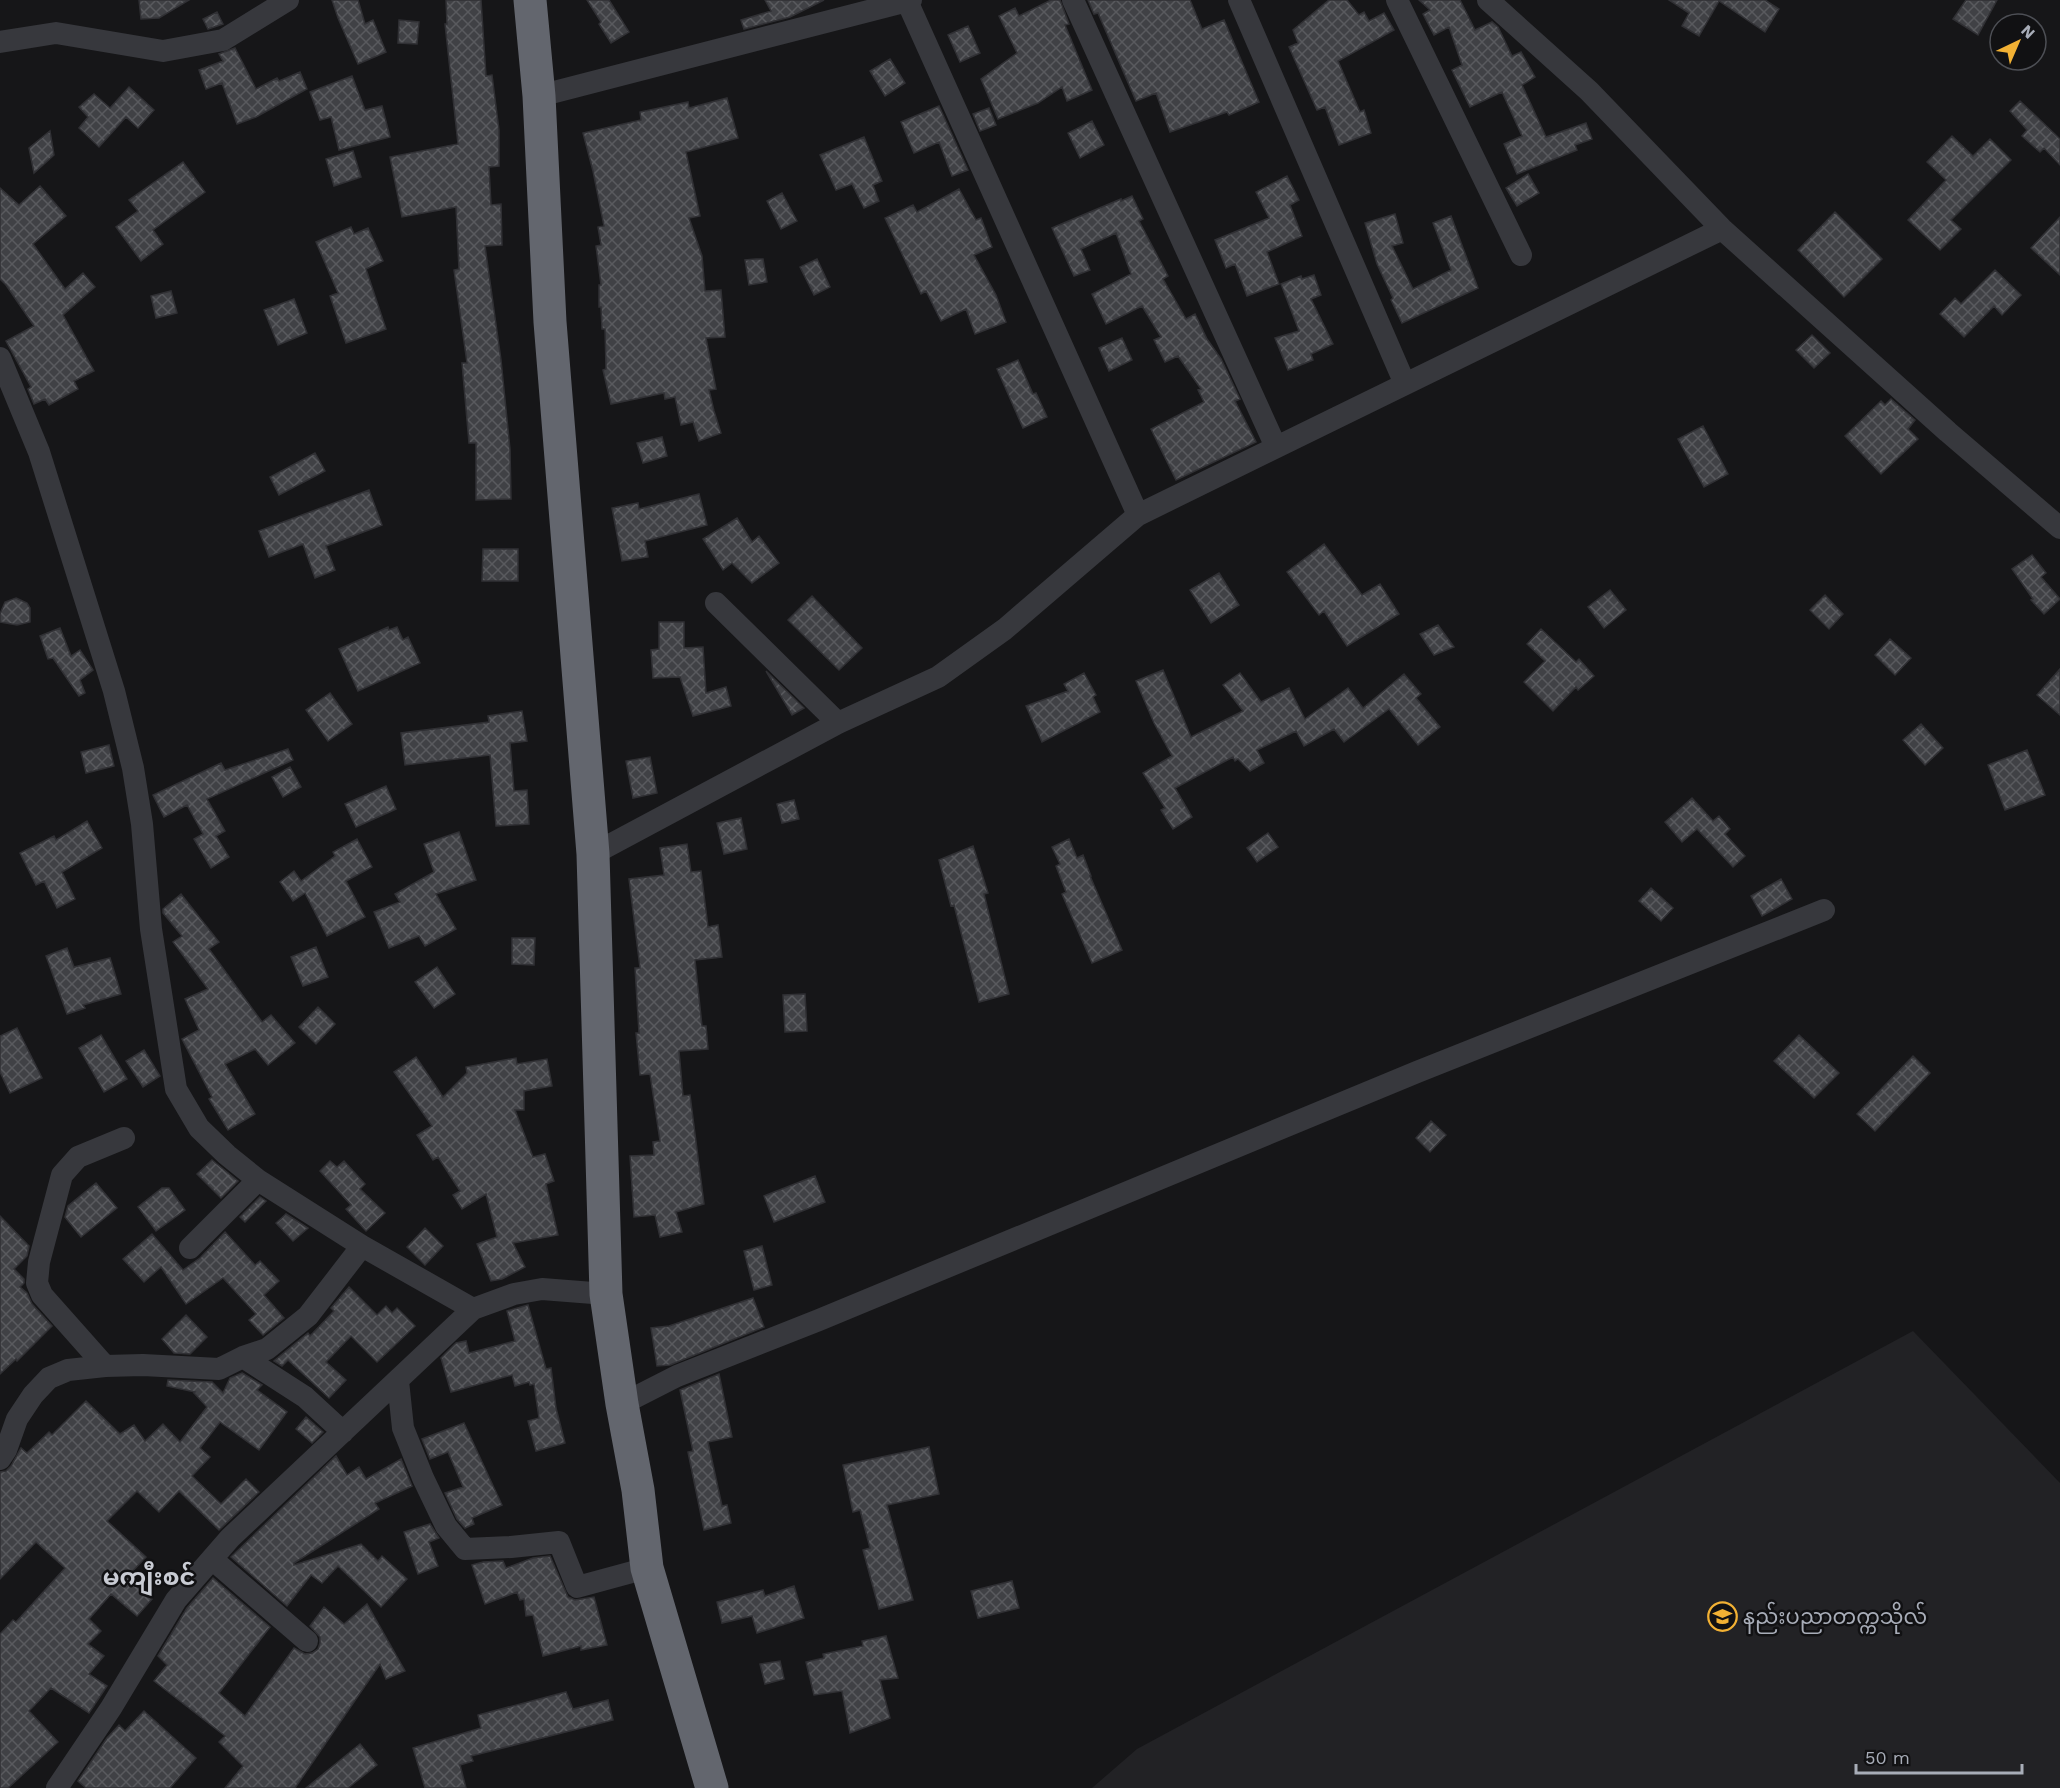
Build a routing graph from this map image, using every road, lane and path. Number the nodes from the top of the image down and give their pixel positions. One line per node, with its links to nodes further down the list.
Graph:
1 (288, 0): 8 (street)
2 (530, 0): 9 (highway)
3 (1073, 0): 14 (street)
4 (1239, 0): 13 (street)
5 (1397, 0): 11 (street)
6 (1488, 0): 10 (street)
7 (909, 1): 9 (street); 15 (street)
8 (0, 42)
9 (539, 96): 19 (highway)
10 (1722, 228): 13 (street); 16 (street)
11 (1521, 255)
12 (0, 358): 22 (street)
13 (1405, 384): 14 (street)
14 (1276, 447): 15 (street)
15 (1138, 515): 18 (street)
16 (2060, 528)
17 (716, 603): 18 (street)
18 (838, 723): 19 (street)
19 (593, 854): 25 (highway)
20 (1824, 910): 30 (street)
21 (124, 1137): 28 (street)
22 (258, 1180): 23 (street); 24 (street)
23 (362, 1246): 26 (street); 27 (street)
24 (190, 1248)
25 (606, 1294): 26 (street); 30 (highway)
26 (474, 1309): 29 (street)
27 (243, 1358): 28 (street); 31 (street)
28 (105, 1366): 32 (street)
29 (398, 1382): 31 (street); 34 (street)
30 (622, 1404): 34 (highway)
31 (344, 1432): 33 (street)
32 (0, 1460)
33 (212, 1559): 35 (street); 36 (street)
34 (647, 1568): 37 (highway)
35 (306, 1641)
36 (57, 1788)
37 (712, 1788)

